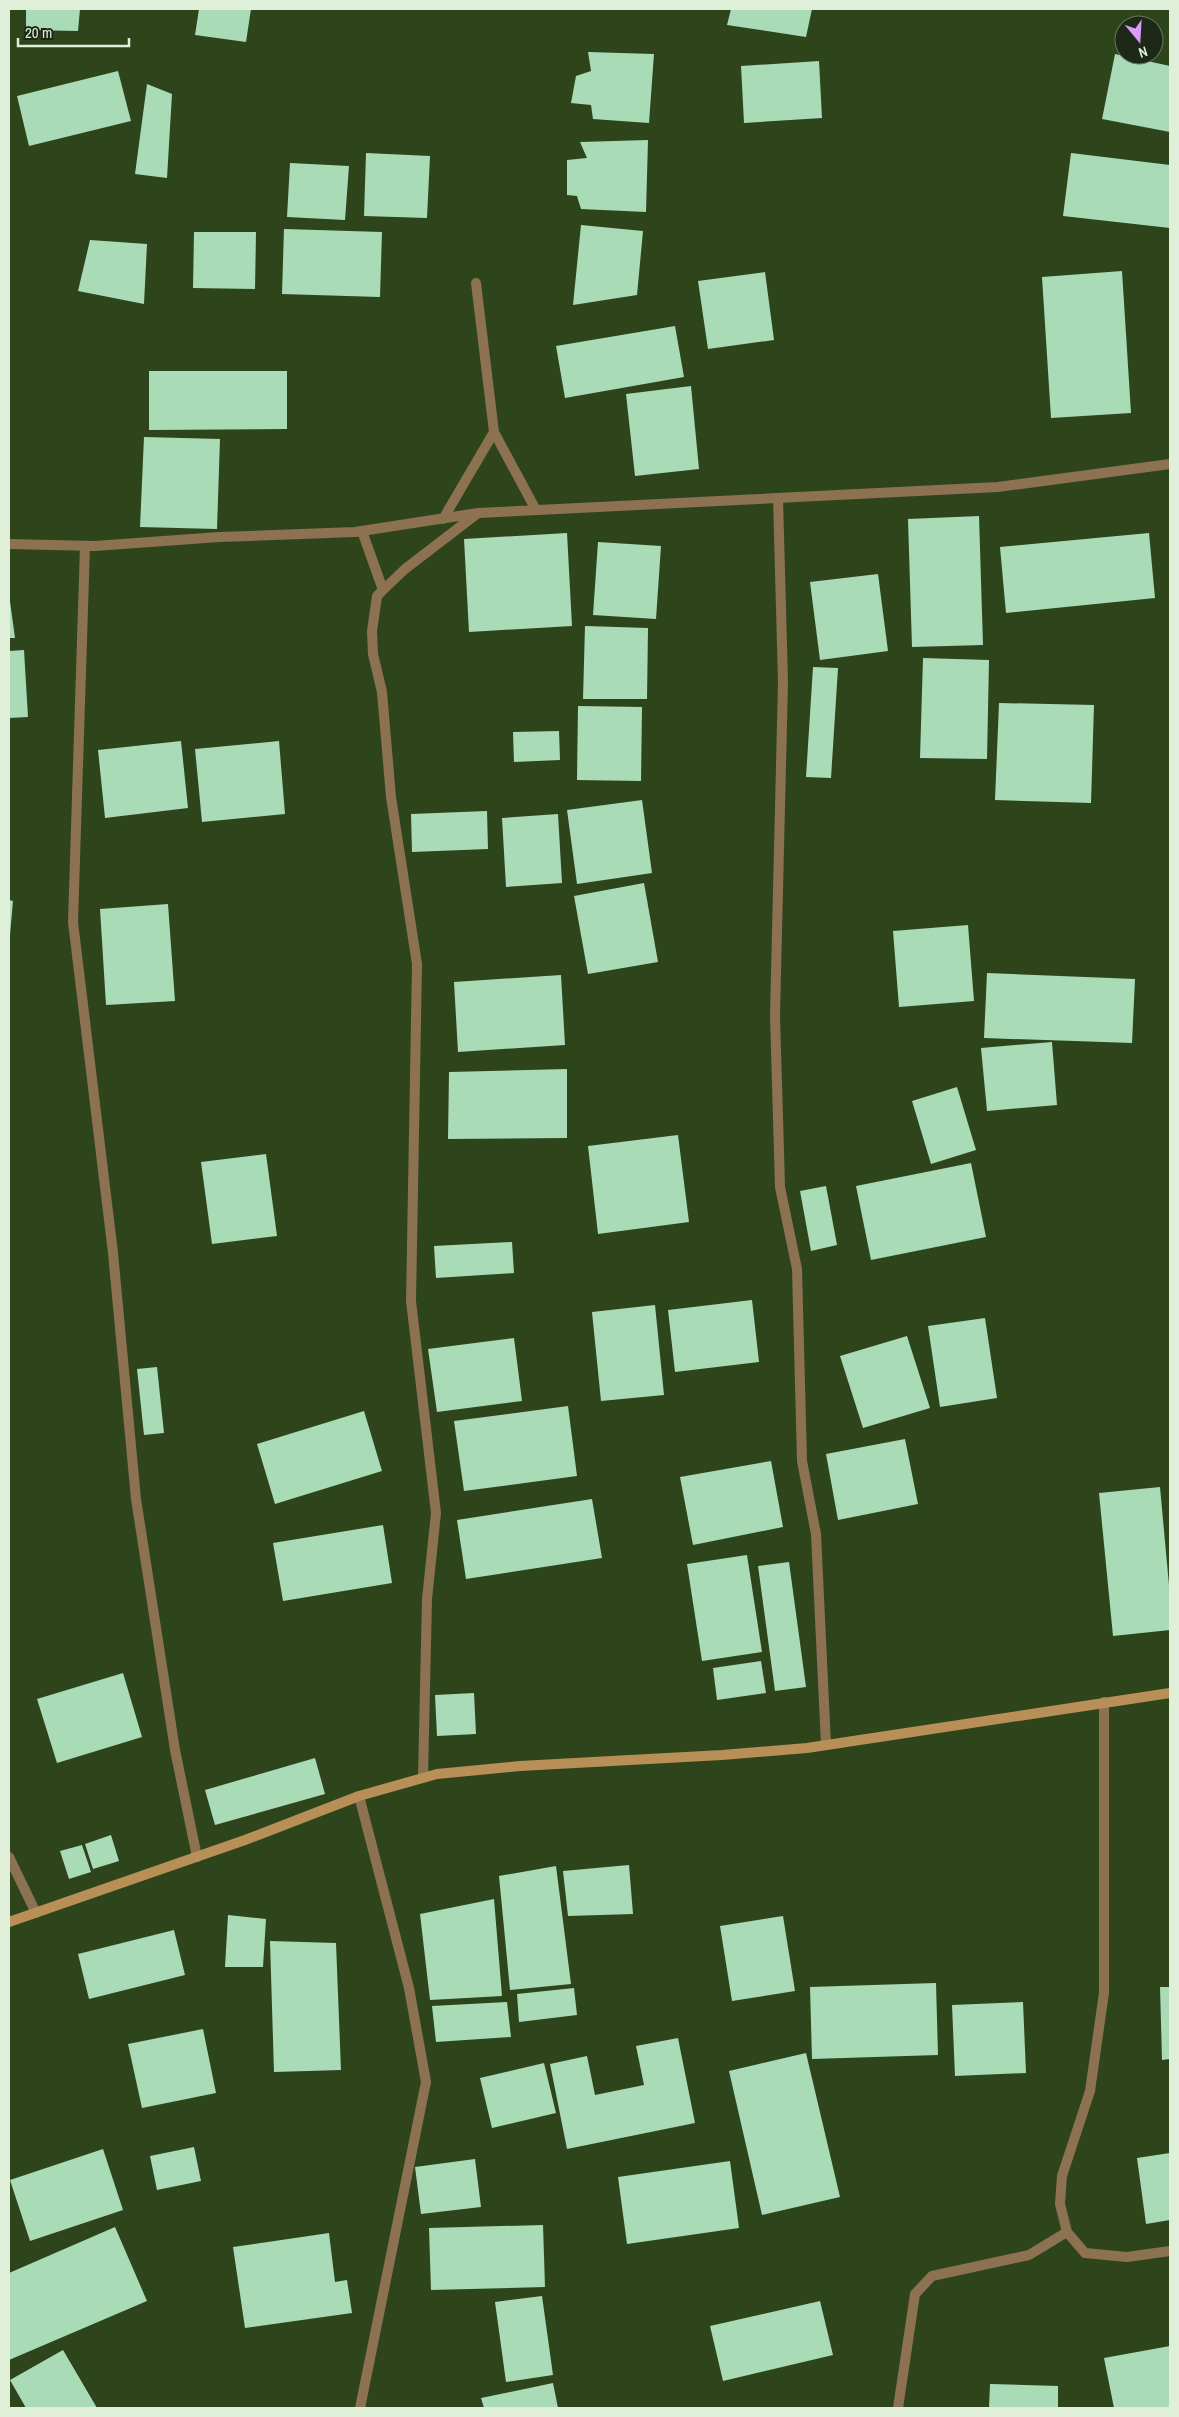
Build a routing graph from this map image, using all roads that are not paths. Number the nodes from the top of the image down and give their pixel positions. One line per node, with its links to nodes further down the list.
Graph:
1 (476, 283): 2 (street)
2 (494, 432): 5 (street); 7 (street)
3 (1170, 464): 4 (street)
4 (778, 498): 5 (street); 14 (street)
5 (536, 510): 6 (street)
6 (478, 513): 7 (street); 11 (street)
7 (443, 519): 8 (street)
8 (362, 532): 10 (street); 11 (street)
9 (9, 544): 10 (street)
10 (85, 546): 18 (street)
11 (383, 590): 15 (street)
12 (1170, 1693): 13 (street)
13 (1104, 1702): 14 (street); 21 (street)
14 (826, 1745): 15 (street)
15 (423, 1777): 16 (street)
16 (359, 1796): 18 (street); 23 (street)
17 (9, 1857): 19 (street)
18 (196, 1857): 19 (street)
19 (36, 1914): 20 (street)
20 (9, 1922)
21 (1067, 2232): 22 (street); 24 (street)
22 (1170, 2251)
23 (360, 2408)
24 (898, 2408)

